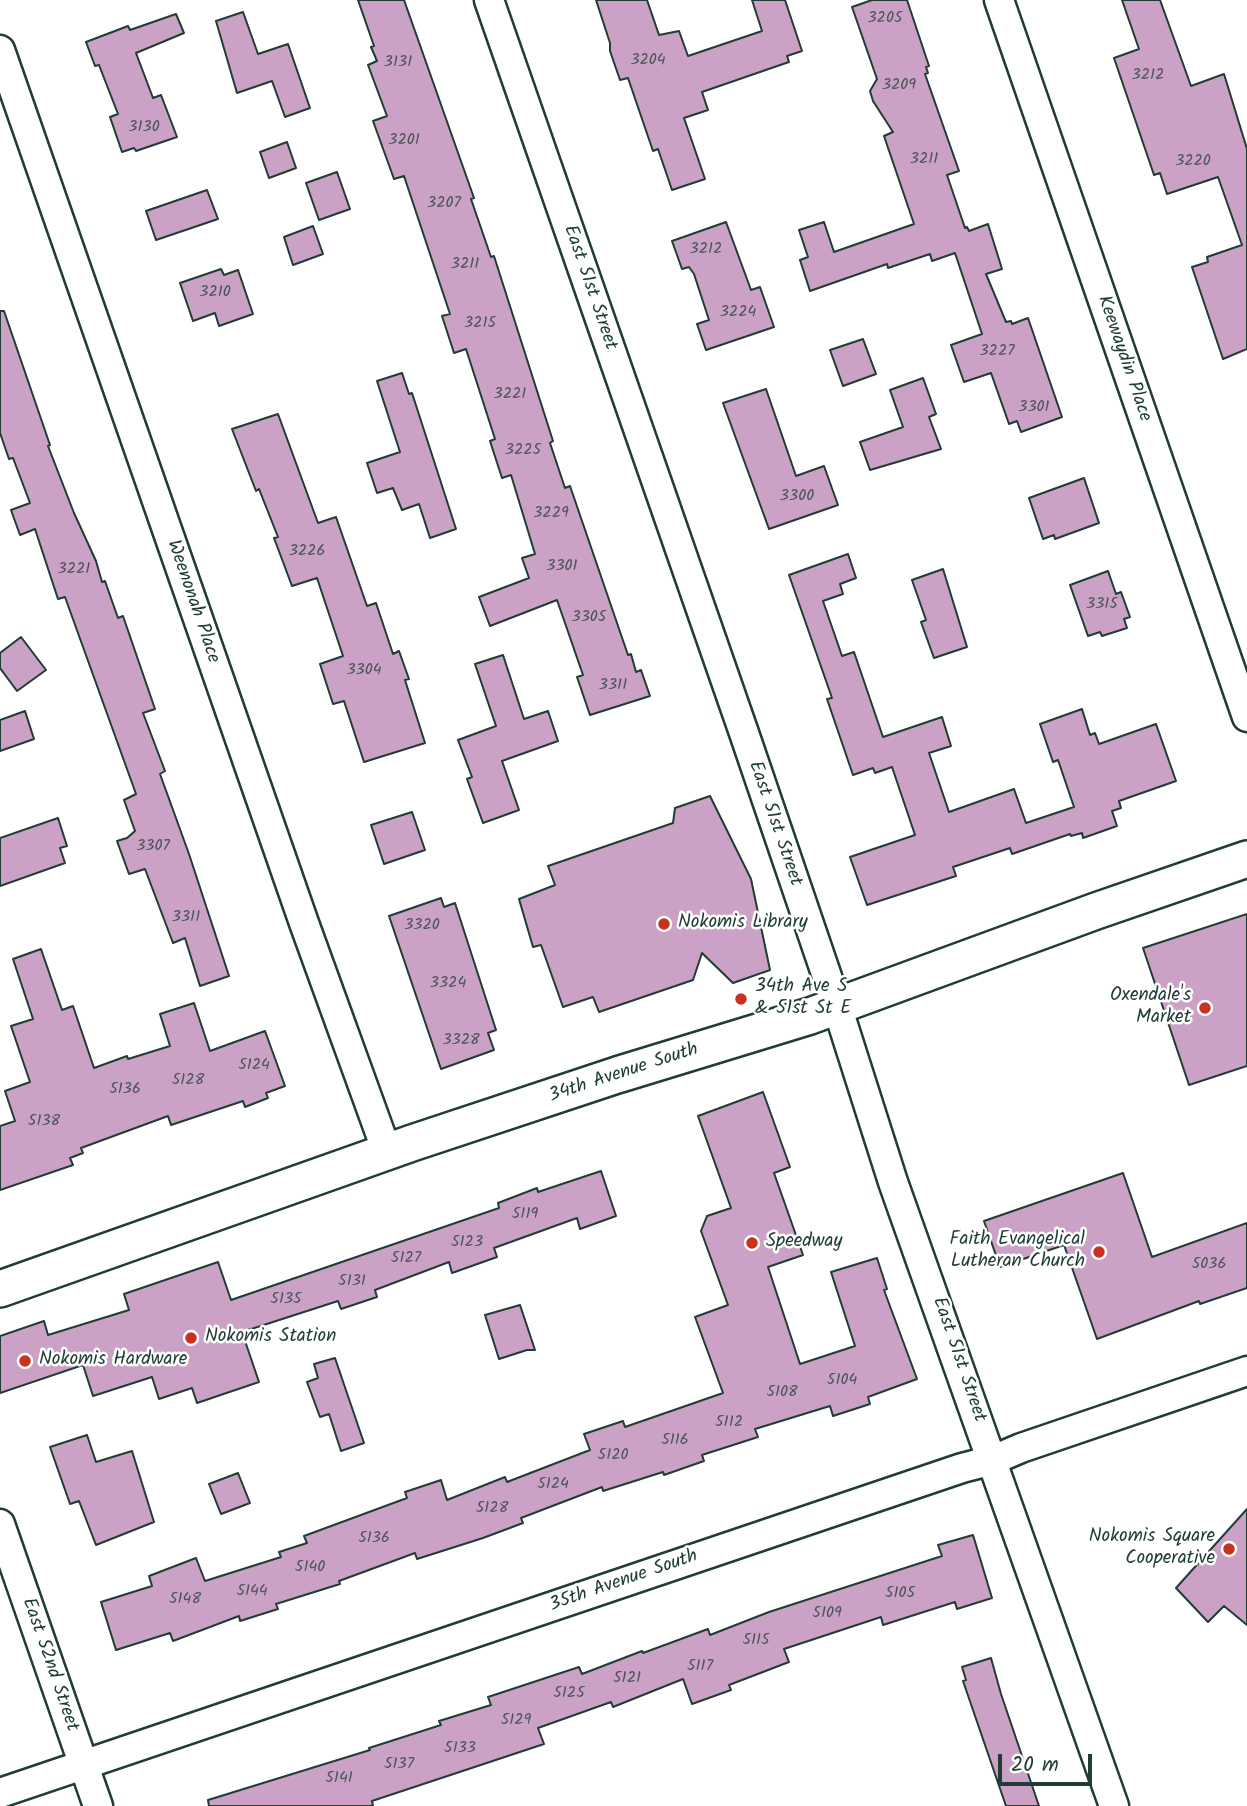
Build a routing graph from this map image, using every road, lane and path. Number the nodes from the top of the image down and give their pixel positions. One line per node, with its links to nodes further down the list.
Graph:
1 (489, 0): 6 (street, East 51st Street)
2 (999, 0): 4 (street, Keewaydin Place)
3 (0, 50): 7 (street, Weenonah Place)
4 (1247, 717)
5 (1247, 859): 6 (street, 34th Avenue South)
6 (837, 1006): 7 (street, 34th Avenue South); 10 (street, East 51st Street)
7 (387, 1152): 8 (street, 34th Avenue South)
8 (0, 1289)
9 (1247, 1371): 10 (street, 35th Avenue South)
10 (993, 1460): 12 (street, 35th Avenue South); 15 (street, East 51st Street)
11 (0, 1524): 12 (street, East 52nd Street)
12 (83, 1764): 13 (street, 35th Avenue South); 14 (street, East 52nd Street)
13 (0, 1793)
14 (98, 1806)
15 (1114, 1806)

